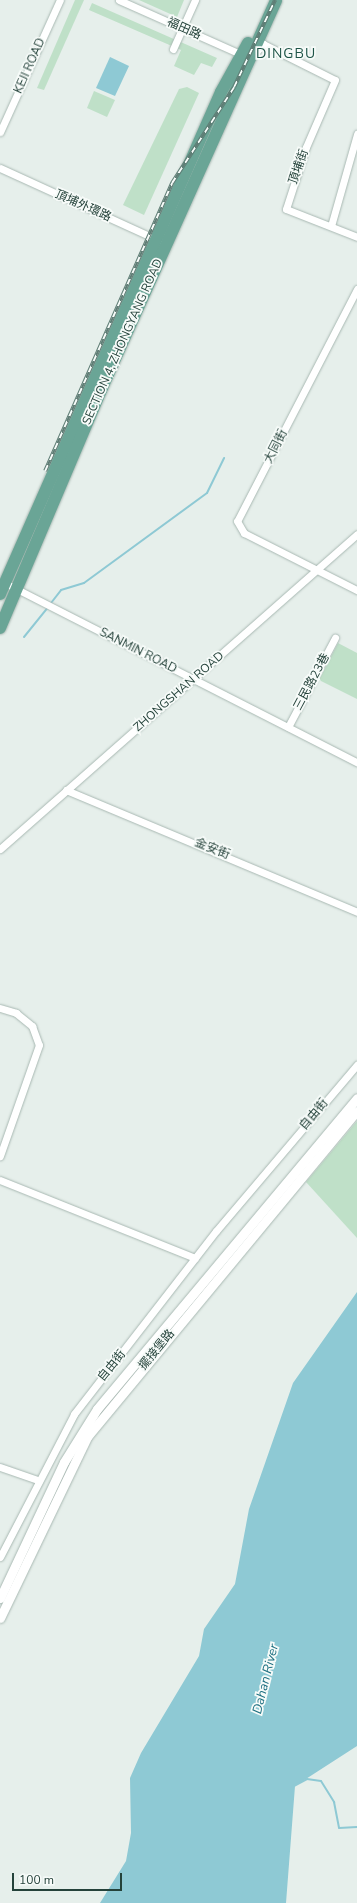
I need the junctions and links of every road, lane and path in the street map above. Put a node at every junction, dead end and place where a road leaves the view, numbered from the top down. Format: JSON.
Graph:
{"nodes":[{"id":1,"x":60,"y":0,"type":"edge"},
{"id":2,"x":118,"y":0,"type":"edge"},
{"id":3,"x":195,"y":0,"type":"edge"},
{"id":4,"x":267,"y":0,"type":"edge"},
{"id":5,"x":276,"y":0,"type":"edge"},
{"id":6,"x":182,"y":28,"type":"junction"},
{"id":7,"x":173,"y":49,"type":"dead end"},
{"id":8,"x":246,"y":57,"type":"junction"},
{"id":9,"x":0,"y":132,"type":"edge"},
{"id":10,"x":357,"y":134,"type":"edge"},
{"id":11,"x":0,"y":168,"type":"edge"},
{"id":12,"x":331,"y":226,"type":"junction"},
{"id":13,"x":357,"y":237,"type":"edge"},
{"id":14,"x":162,"y":241,"type":"junction"},
{"id":15,"x":357,"y":289,"type":"edge"},
{"id":16,"x":357,"y":534,"type":"edge"},
{"id":17,"x":317,"y":570,"type":"junction"},
{"id":18,"x":2,"y":588,"type":"edge"},
{"id":19,"x":16,"y":589,"type":"junction"},
{"id":20,"x":357,"y":590,"type":"edge"},
{"id":21,"x":0,"y":628,"type":"edge"},
{"id":22,"x":335,"y":638,"type":"dead end"},
{"id":23,"x":194,"y":679,"type":"junction"},
{"id":24,"x":288,"y":727,"type":"junction"},
{"id":25,"x":357,"y":762,"type":"edge"},
{"id":26,"x":66,"y":790,"type":"junction"},
{"id":27,"x":0,"y":849,"type":"edge"},
{"id":28,"x":357,"y":912,"type":"edge"},
{"id":29,"x":0,"y":1008,"type":"edge"},
{"id":30,"x":357,"y":1065,"type":"edge"},
{"id":31,"x":357,"y":1098,"type":"edge"},
{"id":32,"x":357,"y":1111,"type":"edge"},
{"id":33,"x":0,"y":1156,"type":"edge"},
{"id":34,"x":0,"y":1180,"type":"edge"},
{"id":35,"x":195,"y":1258,"type":"junction"},
{"id":36,"x":0,"y":1467,"type":"edge"},
{"id":37,"x":37,"y":1480,"type":"junction"},
{"id":38,"x":0,"y":1557,"type":"edge"},
{"id":39,"x":0,"y":1598,"type":"edge"},
{"id":40,"x":0,"y":1618,"type":"edge"}],
"edges":[{"from":1,"to":9,"type":"street","name":"KEJI ROAD"},
{"from":2,"to":6,"type":"street","name":"福田路"},
{"from":3,"to":6,"type":"street"},
{"from":4,"to":8,"type":"main road"},
{"from":5,"to":8,"type":"main road"},
{"from":6,"to":7,"type":"street"},
{"from":6,"to":8,"type":"street","name":"福田路"},
{"from":8,"to":12,"type":"street","name":"頂埔街"},
{"from":8,"to":14,"type":"main road","name":"SECTION 4, ZHONGYANG ROAD"},
{"from":10,"to":12,"type":"street"},
{"from":11,"to":14,"type":"street","name":"頂埔外環路"},
{"from":12,"to":13,"type":"street","name":"頂埔街"},
{"from":14,"to":18,"type":"main road","name":"SECTION 4, ZHONGYANG ROAD"},
{"from":14,"to":19,"type":"main road","name":"SECTION 4, ZHONGYANG ROAD"},
{"from":15,"to":17,"type":"street","name":"大同街"},
{"from":16,"to":17,"type":"street","name":"ZHONGSHAN ROAD"},
{"from":17,"to":20,"type":"street"},
{"from":17,"to":23,"type":"street","name":"ZHONGSHAN ROAD"},
{"from":18,"to":19,"type":"street","name":"SANMIN ROAD"},
{"from":19,"to":21,"type":"main road","name":"SECTION 4, ZHONGYANG ROAD"},
{"from":19,"to":23,"type":"street","name":"SANMIN ROAD"},
{"from":22,"to":24,"type":"street","name":"三民路23巷"},
{"from":23,"to":24,"type":"street","name":"SANMIN ROAD"},
{"from":23,"to":26,"type":"street","name":"ZHONGSHAN ROAD"},
{"from":24,"to":25,"type":"street","name":"SANMIN ROAD"},
{"from":26,"to":27,"type":"street","name":"ZHONGSHAN ROAD"},
{"from":26,"to":28,"type":"street","name":"金安街"},
{"from":29,"to":33,"type":"street"},
{"from":30,"to":35,"type":"street","name":"自由街"},
{"from":31,"to":39,"type":"street","name":"擺接堡路"},
{"from":32,"to":40,"type":"street","name":"擺接堡路"},
{"from":34,"to":35,"type":"street"},
{"from":35,"to":37,"type":"street","name":"自由街"},
{"from":36,"to":37,"type":"street"},
{"from":37,"to":38,"type":"street","name":"自由街"}]}
